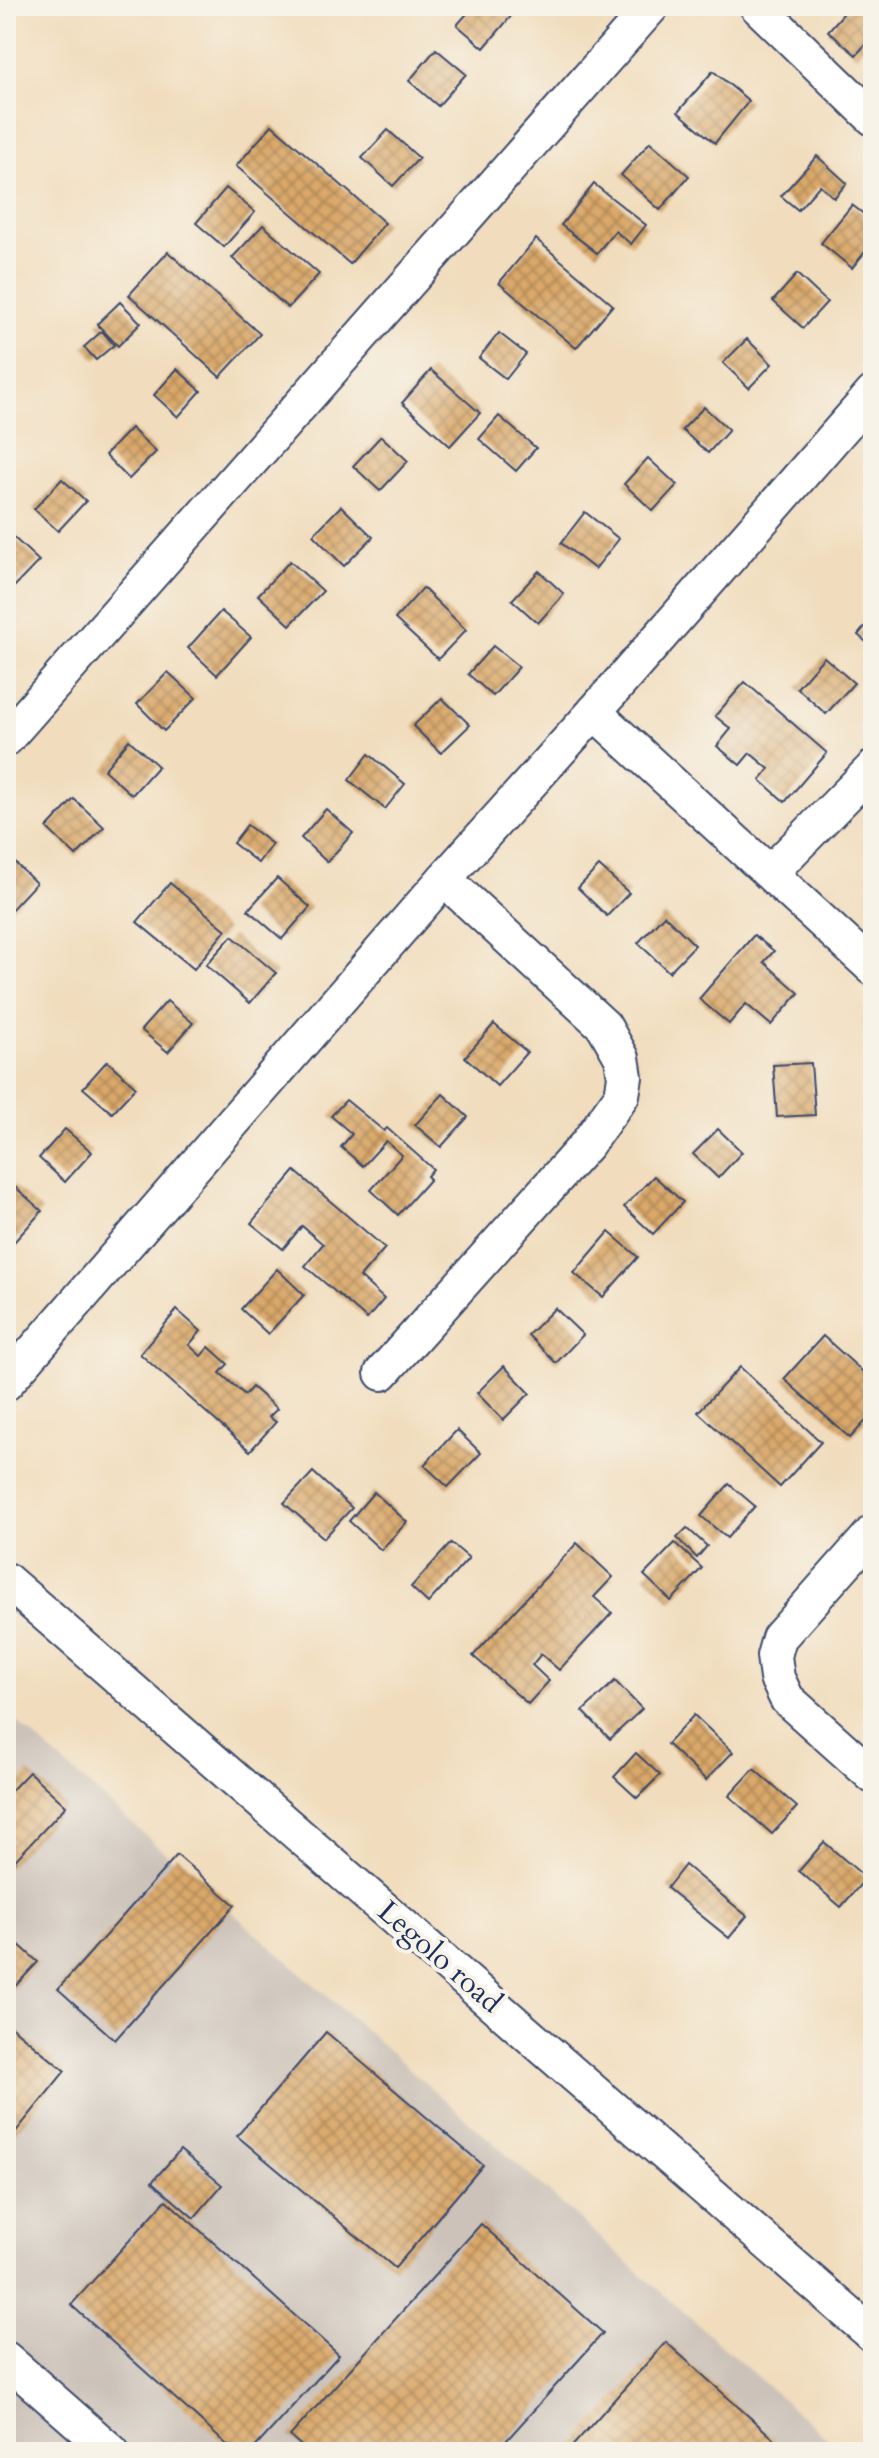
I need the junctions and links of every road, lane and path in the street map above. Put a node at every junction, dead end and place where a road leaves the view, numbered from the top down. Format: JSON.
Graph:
{"nodes":[{"id":1,"x":652,"y":6,"type":"edge"},
{"id":2,"x":757,"y":6,"type":"edge"},
{"id":3,"x":873,"y":118,"type":"edge"},
{"id":4,"x":873,"y":393,"type":"edge"},
{"id":5,"x":594,"y":712,"type":"junction"},
{"id":6,"x":6,"y":739,"type":"edge"},
{"id":7,"x":873,"y":768,"type":"edge"},
{"id":8,"x":770,"y":873,"type":"junction"},
{"id":9,"x":444,"y":879,"type":"junction"},
{"id":10,"x":873,"y":968,"type":"edge"},
{"id":11,"x":382,"y":1373,"type":"dead end"},
{"id":12,"x":6,"y":1383,"type":"edge"},
{"id":13,"x":873,"y":1532,"type":"edge"},
{"id":14,"x":6,"y":1580,"type":"edge"},
{"id":15,"x":873,"y":1776,"type":"edge"},
{"id":16,"x":873,"y":2335,"type":"edge"},
{"id":17,"x":6,"y":2359,"type":"edge"},
{"id":18,"x":112,"y":2452,"type":"edge"}],
"edges":[{"from":1,"to":6,"type":"street"},
{"from":2,"to":3,"type":"street"},
{"from":4,"to":5,"type":"street"},
{"from":5,"to":8,"type":"street"},
{"from":5,"to":9,"type":"street"},
{"from":7,"to":8,"type":"street"},
{"from":8,"to":10,"type":"street"},
{"from":9,"to":11,"type":"street"},
{"from":9,"to":12,"type":"street"},
{"from":13,"to":15,"type":"street"},
{"from":14,"to":16,"type":"street","name":"Legolo road"},
{"from":17,"to":18,"type":"street"}]}
